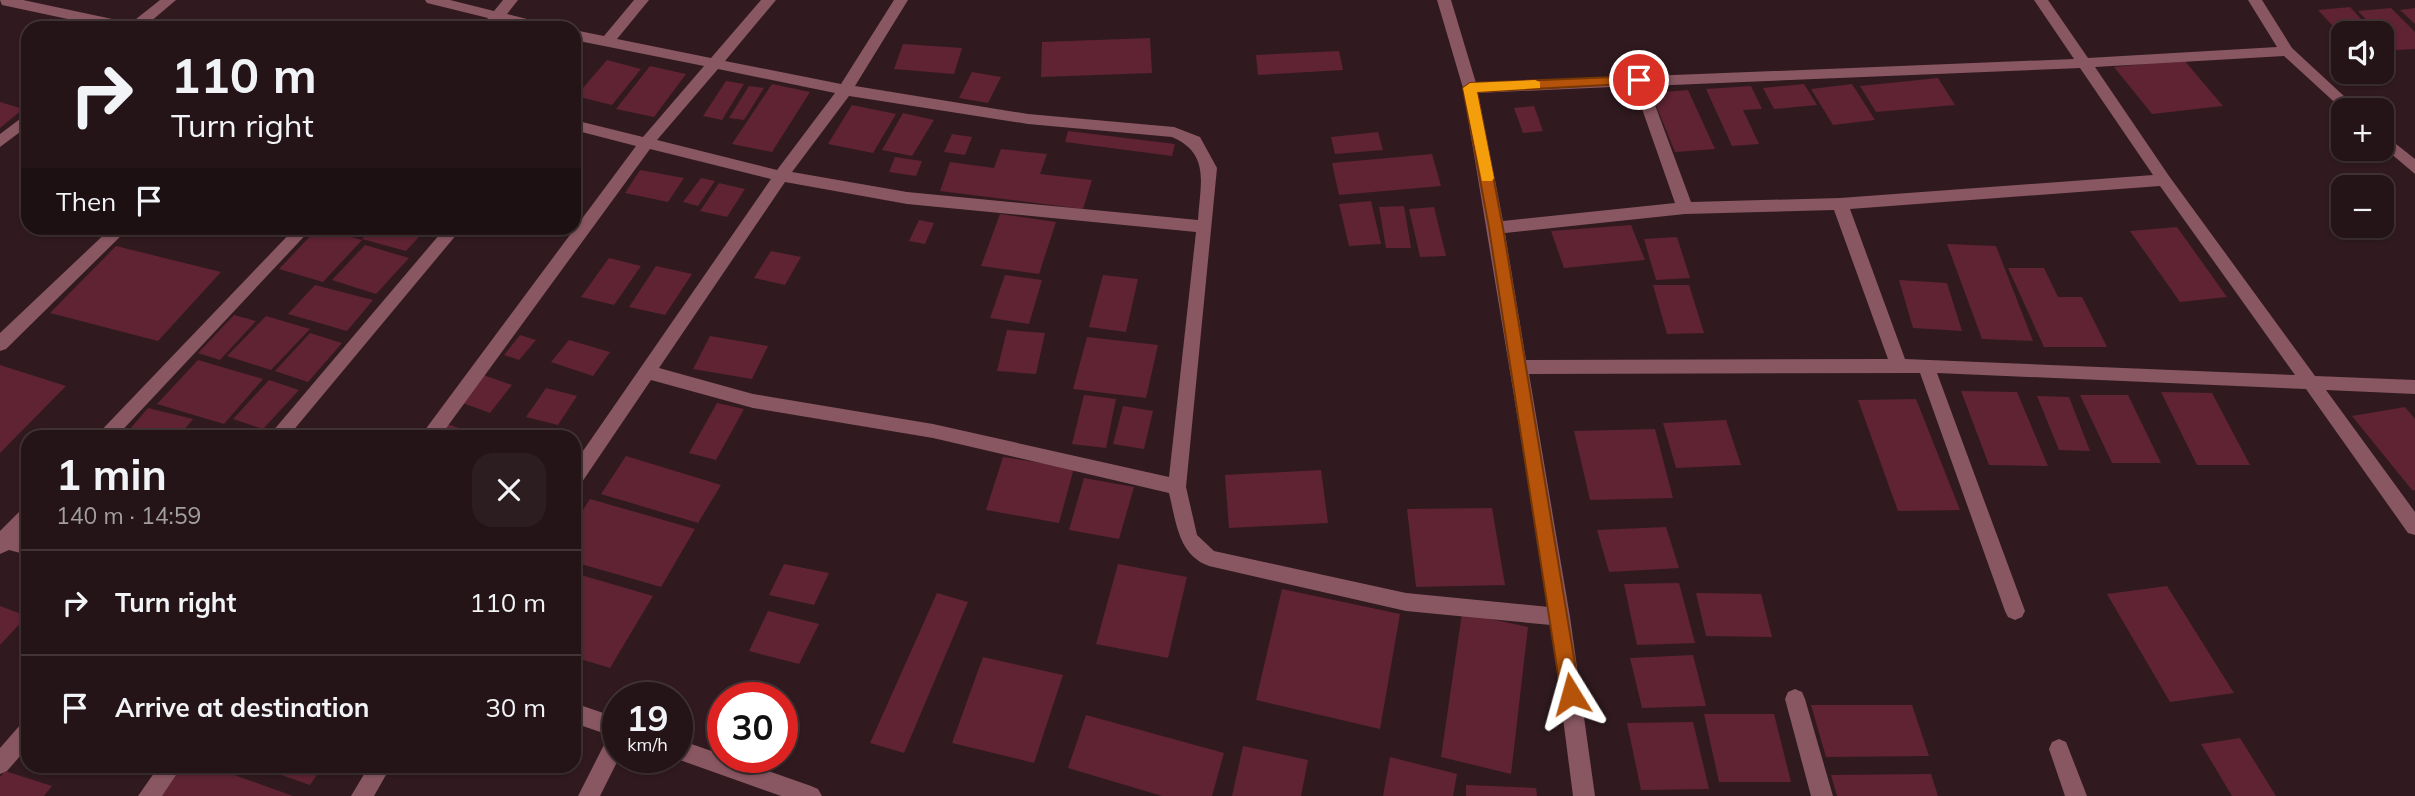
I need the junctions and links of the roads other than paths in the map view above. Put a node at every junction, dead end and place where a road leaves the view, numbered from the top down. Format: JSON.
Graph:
{"nodes":[{"id":1,"x":169,"y":0,"type":"edge"},
{"id":2,"x":432,"y":0,"type":"edge"},
{"id":3,"x":511,"y":0,"type":"edge"},
{"id":4,"x":642,"y":0,"type":"edge"},
{"id":5,"x":769,"y":0,"type":"edge"},
{"id":6,"x":901,"y":0,"type":"edge"},
{"id":7,"x":1444,"y":0,"type":"edge"},
{"id":8,"x":2041,"y":0,"type":"edge"},
{"id":9,"x":2255,"y":0,"type":"edge"},
{"id":10,"x":7,"y":3,"type":"edge"},
{"id":11,"x":498,"y":15,"type":"junction"},
{"id":12,"x":98,"y":21,"type":"edge"},
{"id":13,"x":142,"y":21,"type":"edge"},
{"id":14,"x":493,"y":21,"type":"edge"},
{"id":15,"x":520,"y":21,"type":"edge"},
{"id":16,"x":581,"y":37,"type":"edge"},
{"id":17,"x":606,"y":43,"type":"junction"},
{"id":18,"x":2287,"y":51,"type":"junction"},
{"id":19,"x":2085,"y":63,"type":"junction"},
{"id":20,"x":716,"y":65,"type":"junction"},
{"id":21,"x":1639,"y":80,"type":"junction"},
{"id":22,"x":1470,"y":88,"type":"junction"},
{"id":23,"x":845,"y":90,"type":"junction"},
{"id":24,"x":2339,"y":98,"type":"edge"},
{"id":25,"x":21,"y":124,"type":"edge"},
{"id":26,"x":581,"y":127,"type":"edge"},
{"id":27,"x":0,"y":142,"type":"edge"},
{"id":28,"x":646,"y":143,"type":"junction"},
{"id":29,"x":2394,"y":149,"type":"edge"},
{"id":30,"x":2415,"y":168,"type":"edge"},
{"id":31,"x":780,"y":177,"type":"junction"},
{"id":32,"x":2164,"y":180,"type":"junction"},
{"id":33,"x":1840,"y":204,"type":"junction"},
{"id":34,"x":1685,"y":208,"type":"junction"},
{"id":35,"x":1205,"y":227,"type":"junction"},
{"id":36,"x":1496,"y":228,"type":"junction"},
{"id":37,"x":581,"y":231,"type":"edge"},
{"id":38,"x":114,"y":235,"type":"edge"},
{"id":39,"x":296,"y":235,"type":"edge"},
{"id":40,"x":448,"y":235,"type":"edge"},
{"id":41,"x":578,"y":235,"type":"edge"},
{"id":42,"x":0,"y":344,"type":"edge"},
{"id":43,"x":1899,"y":366,"type":"junction"},
{"id":44,"x":1926,"y":366,"type":"junction"},
{"id":45,"x":1518,"y":368,"type":"junction"},
{"id":46,"x":647,"y":372,"type":"junction"},
{"id":47,"x":2313,"y":384,"type":"junction"},
{"id":48,"x":2415,"y":387,"type":"edge"},
{"id":49,"x":111,"y":430,"type":"edge"},
{"id":50,"x":283,"y":430,"type":"edge"},
{"id":51,"x":434,"y":430,"type":"edge"},
{"id":52,"x":581,"y":470,"type":"edge"},
{"id":53,"x":1177,"y":487,"type":"junction"},
{"id":54,"x":21,"y":523,"type":"edge"},
{"id":55,"x":2415,"y":527,"type":"edge"},
{"id":56,"x":2,"y":542,"type":"edge"},
{"id":57,"x":21,"y":546,"type":"edge"},
{"id":58,"x":2015,"y":611,"type":"dead end"},
{"id":59,"x":1560,"y":617,"type":"junction"},
{"id":60,"x":1795,"y":699,"type":"dead end"},
{"id":61,"x":581,"y":715,"type":"edge"},
{"id":62,"x":602,"y":723,"type":"edge"},
{"id":63,"x":21,"y":739,"type":"edge"},
{"id":64,"x":2059,"y":749,"type":"dead end"},
{"id":65,"x":693,"y":755,"type":"edge"},
{"id":66,"x":0,"y":764,"type":"edge"},
{"id":67,"x":602,"y":770,"type":"edge"},
{"id":68,"x":167,"y":773,"type":"edge"},
{"id":69,"x":377,"y":773,"type":"edge"},
{"id":70,"x":149,"y":796,"type":"edge"},
{"id":71,"x":362,"y":796,"type":"edge"},
{"id":72,"x":589,"y":796,"type":"edge"},
{"id":73,"x":811,"y":796,"type":"edge"},
{"id":74,"x":1584,"y":796,"type":"edge"},
{"id":75,"x":1822,"y":796,"type":"edge"},
{"id":76,"x":2076,"y":796,"type":"edge"}],
"edges":[{"from":1,"to":13,"type":"street"},
{"from":2,"to":11,"type":"street"},
{"from":3,"to":11,"type":"street"},
{"from":4,"to":17,"type":"street"},
{"from":5,"to":20,"type":"street"},
{"from":6,"to":23,"type":"street"},
{"from":7,"to":22,"type":"street"},
{"from":8,"to":19,"type":"street"},
{"from":9,"to":18,"type":"street"},
{"from":10,"to":12,"type":"street"},
{"from":11,"to":14,"type":"street"},
{"from":11,"to":15,"type":"street"},
{"from":16,"to":17,"type":"street"},
{"from":17,"to":20,"type":"street"},
{"from":18,"to":19,"type":"street"},
{"from":18,"to":24,"type":"street"},
{"from":19,"to":21,"type":"street"},
{"from":19,"to":32,"type":"street"},
{"from":20,"to":23,"type":"street"},
{"from":20,"to":28,"type":"street"},
{"from":21,"to":22,"type":"street"},
{"from":21,"to":34,"type":"street"},
{"from":22,"to":36,"type":"street"},
{"from":23,"to":31,"type":"street"},
{"from":23,"to":35,"type":"street"},
{"from":25,"to":27,"type":"street"},
{"from":26,"to":28,"type":"street"},
{"from":28,"to":31,"type":"street"},
{"from":28,"to":37,"type":"street"},
{"from":29,"to":30,"type":"street"},
{"from":31,"to":35,"type":"street"},
{"from":31,"to":46,"type":"street"},
{"from":32,"to":33,"type":"street"},
{"from":32,"to":47,"type":"street"},
{"from":33,"to":34,"type":"street"},
{"from":33,"to":43,"type":"street"},
{"from":34,"to":36,"type":"street"},
{"from":35,"to":53,"type":"street"},
{"from":36,"to":45,"type":"street"},
{"from":38,"to":42,"type":"street"},
{"from":39,"to":49,"type":"street"},
{"from":40,"to":50,"type":"street"},
{"from":41,"to":51,"type":"street"},
{"from":43,"to":44,"type":"street"},
{"from":43,"to":45,"type":"street"},
{"from":44,"to":47,"type":"street"},
{"from":44,"to":58,"type":"street"},
{"from":45,"to":59,"type":"street"},
{"from":46,"to":52,"type":"street"},
{"from":46,"to":53,"type":"street"},
{"from":47,"to":48,"type":"street"},
{"from":47,"to":55,"type":"street"},
{"from":53,"to":59,"type":"street"},
{"from":54,"to":56,"type":"street"},
{"from":56,"to":57,"type":"street"},
{"from":59,"to":74,"type":"street"},
{"from":60,"to":75,"type":"street"},
{"from":61,"to":62,"type":"street"},
{"from":63,"to":66,"type":"street"},
{"from":64,"to":76,"type":"street"},
{"from":65,"to":73,"type":"street"},
{"from":67,"to":72,"type":"street"},
{"from":68,"to":70,"type":"street"},
{"from":69,"to":71,"type":"street"}]}
